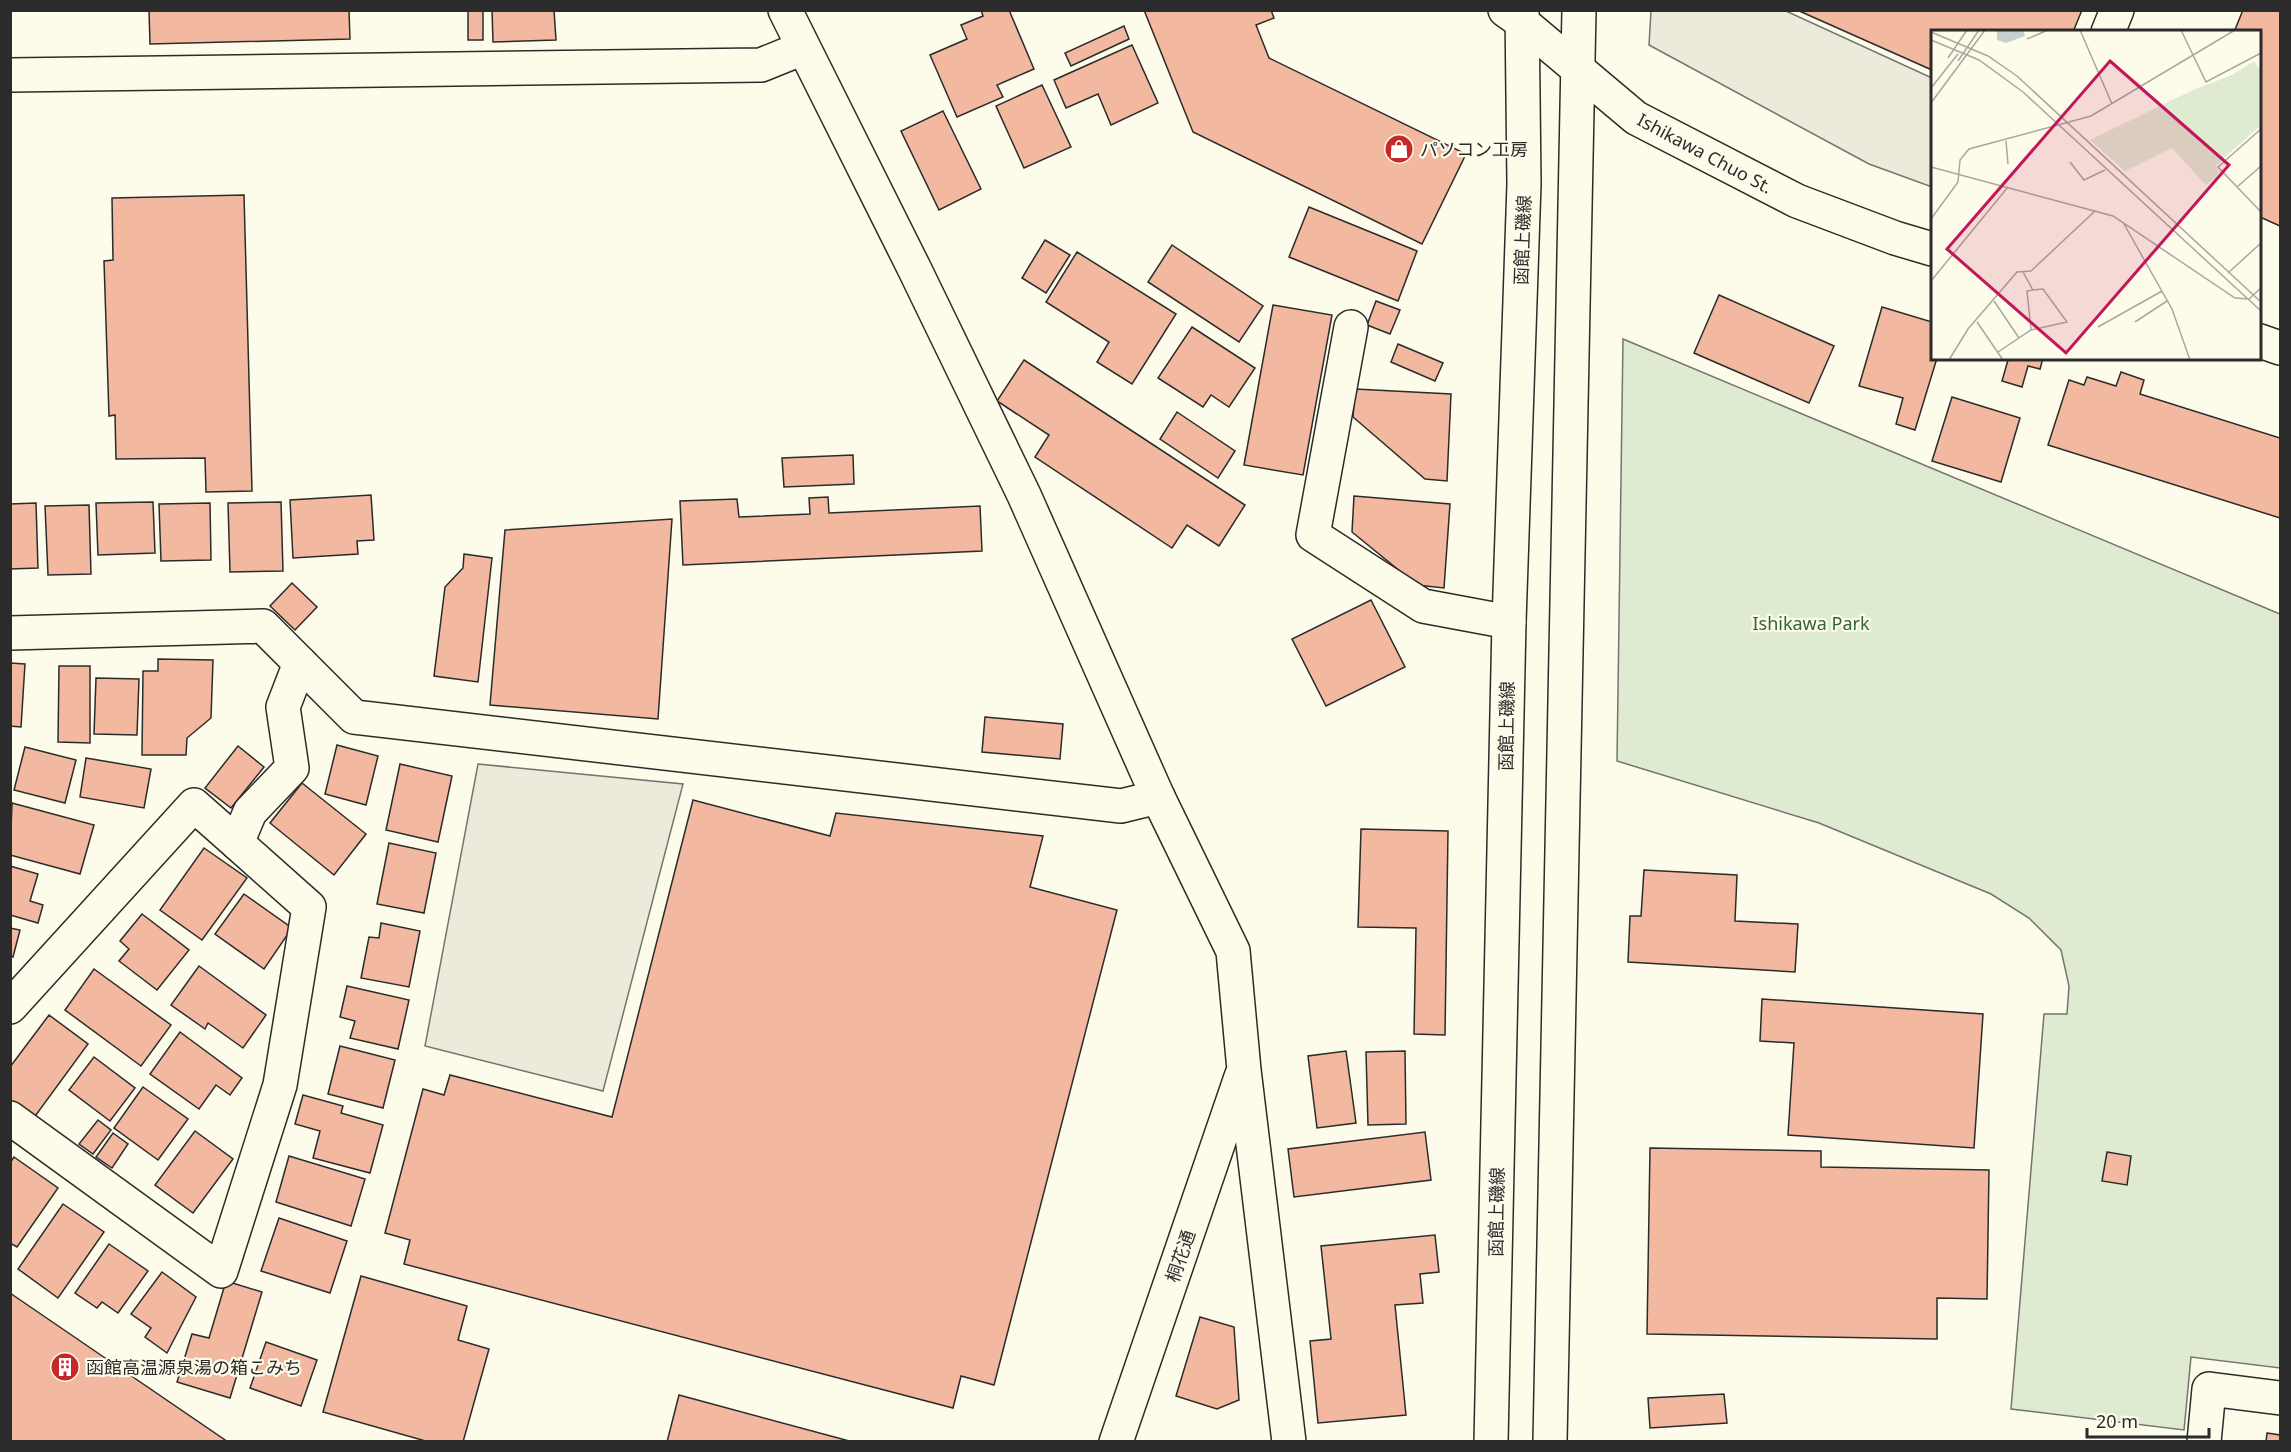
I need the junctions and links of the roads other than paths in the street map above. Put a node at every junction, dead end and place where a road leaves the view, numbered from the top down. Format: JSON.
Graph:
{"nodes":[{"id":1,"x":785,"y":10,"type":"edge"},
{"id":2,"x":1579,"y":10,"type":"edge"},
{"id":3,"x":2117,"y":10,"type":"edge"},
{"id":4,"x":1516,"y":14,"type":"edge"},
{"id":5,"x":2109,"y":30,"type":"edge"},
{"id":6,"x":803,"y":48,"type":"junction"},
{"id":7,"x":1577,"y":69,"type":"junction"},
{"id":8,"x":10,"y":75,"type":"edge"},
{"id":9,"x":1931,"y":249,"type":"edge"},
{"id":10,"x":1351,"y":327,"type":"dead end"},
{"id":11,"x":2261,"y":342,"type":"edge"},
{"id":12,"x":2280,"y":348,"type":"edge"},
{"id":13,"x":1509,"y":622,"type":"junction"},
{"id":14,"x":10,"y":633,"type":"edge"},
{"id":15,"x":300,"y":663,"type":"junction"},
{"id":16,"x":1158,"y":797,"type":"junction"},
{"id":17,"x":237,"y":843,"type":"junction"},
{"id":18,"x":10,"y":1007,"type":"edge"},
{"id":19,"x":1244,"y":1070,"type":"junction"},
{"id":20,"x":10,"y":1118,"type":"edge"},
{"id":21,"x":2280,"y":1398,"type":"edge"},
{"id":22,"x":1116,"y":1442,"type":"edge"},
{"id":23,"x":1289,"y":1442,"type":"edge"},
{"id":24,"x":1491,"y":1442,"type":"edge"},
{"id":25,"x":1550,"y":1442,"type":"edge"},
{"id":26,"x":2204,"y":1442,"type":"edge"}],
"edges":[{"from":1,"to":6,"type":"street"},
{"from":2,"to":7,"type":"street"},
{"from":3,"to":5,"type":"street"},
{"from":4,"to":7,"type":"street","name":"Ishikawa Chuo St."},
{"from":4,"to":13,"type":"street","name":"函館上磯線"},
{"from":6,"to":8,"type":"street"},
{"from":6,"to":16,"type":"street"},
{"from":7,"to":9,"type":"street","name":"Ishikawa Chuo St."},
{"from":7,"to":25,"type":"street"},
{"from":10,"to":13,"type":"street"},
{"from":11,"to":12,"type":"street"},
{"from":13,"to":24,"type":"street","name":"函館上磯線"},
{"from":14,"to":15,"type":"street"},
{"from":15,"to":16,"type":"street"},
{"from":15,"to":17,"type":"street"},
{"from":16,"to":19,"type":"street"},
{"from":17,"to":18,"type":"street"},
{"from":17,"to":20,"type":"street"},
{"from":19,"to":22,"type":"street","name":"桐花通"},
{"from":19,"to":23,"type":"street"},
{"from":21,"to":26,"type":"street"}]}
